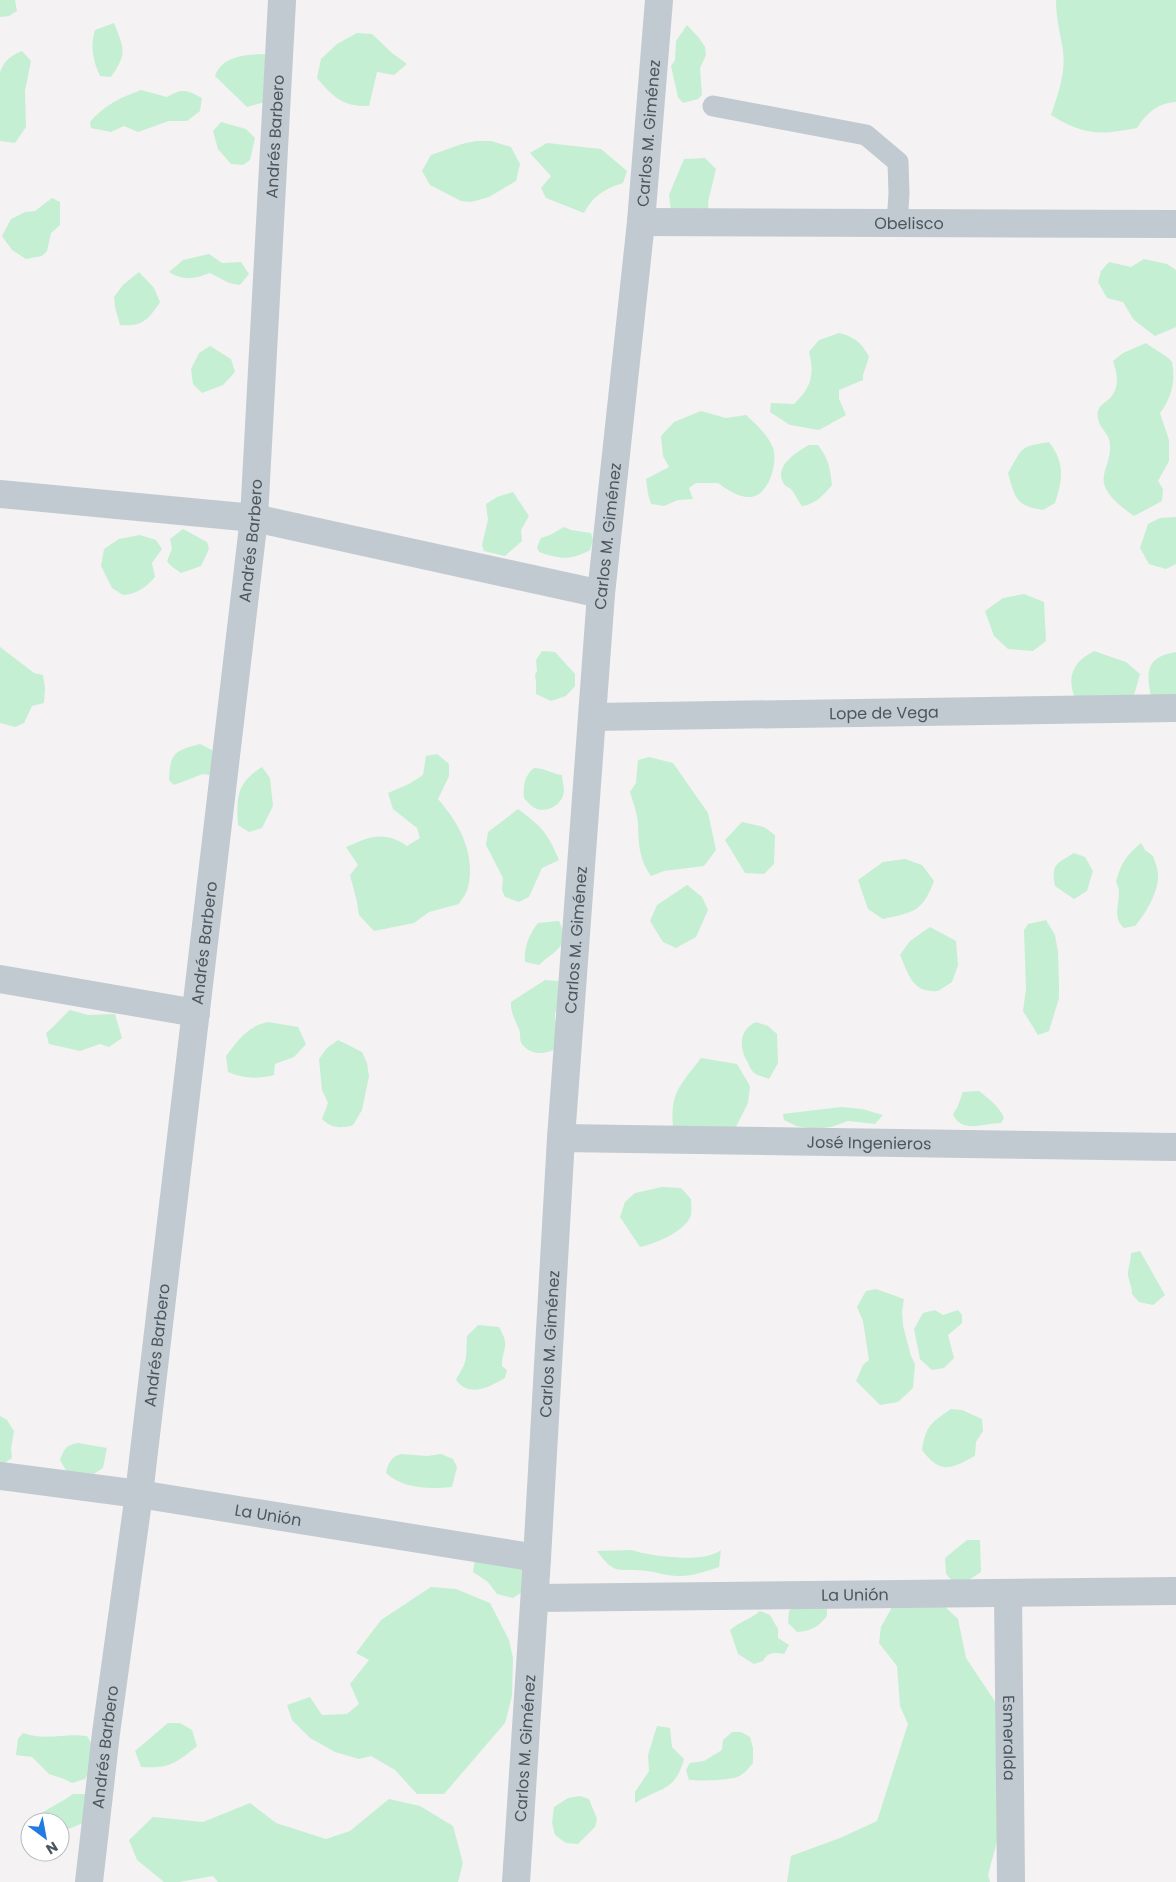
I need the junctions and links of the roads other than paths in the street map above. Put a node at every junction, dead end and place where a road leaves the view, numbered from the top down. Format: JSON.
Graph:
{"nodes":[{"id":1,"x":659,"y":0,"type":"edge"},
{"id":2,"x":282,"y":1,"type":"edge"},
{"id":3,"x":713,"y":106,"type":"dead end"},
{"id":4,"x":640,"y":222,"type":"junction"},
{"id":5,"x":896,"y":223,"type":"junction"},
{"id":6,"x":1176,"y":224,"type":"edge"},
{"id":7,"x":0,"y":494,"type":"edge"},
{"id":8,"x":254,"y":518,"type":"junction"},
{"id":9,"x":602,"y":594,"type":"junction"},
{"id":10,"x":1176,"y":708,"type":"edge"},
{"id":11,"x":593,"y":717,"type":"junction"},
{"id":12,"x":0,"y":979,"type":"edge"},
{"id":13,"x":196,"y":1013,"type":"junction"},
{"id":14,"x":561,"y":1138,"type":"junction"},
{"id":15,"x":1176,"y":1148,"type":"edge"},
{"id":16,"x":0,"y":1476,"type":"edge"},
{"id":17,"x":139,"y":1494,"type":"junction"},
{"id":18,"x":537,"y":1558,"type":"junction"},
{"id":19,"x":1176,"y":1590,"type":"edge"},
{"id":20,"x":1008,"y":1593,"type":"junction"},
{"id":21,"x":535,"y":1598,"type":"junction"},
{"id":22,"x":89,"y":1882,"type":"edge"},
{"id":23,"x":516,"y":1882,"type":"edge"},
{"id":24,"x":1011,"y":1882,"type":"edge"}],
"edges":[{"from":1,"to":4,"type":"street","name":"Carlos M. Giménez"},
{"from":2,"to":8,"type":"street","name":"Andrés Barbero"},
{"from":3,"to":5,"type":"lane"},
{"from":4,"to":5,"type":"street","name":"Obelisco"},
{"from":4,"to":9,"type":"street","name":"Carlos M. Giménez"},
{"from":5,"to":6,"type":"street","name":"Obelisco"},
{"from":7,"to":8,"type":"street"},
{"from":8,"to":9,"type":"street"},
{"from":8,"to":13,"type":"street","name":"Andrés Barbero"},
{"from":9,"to":11,"type":"street","name":"Carlos M. Giménez"},
{"from":10,"to":11,"type":"street","name":"Lope de Vega"},
{"from":11,"to":14,"type":"street","name":"Carlos M. Giménez"},
{"from":12,"to":13,"type":"street"},
{"from":13,"to":17,"type":"street","name":"Andrés Barbero"},
{"from":14,"to":15,"type":"street","name":"José Ingenieros"},
{"from":14,"to":18,"type":"street","name":"Carlos M. Giménez"},
{"from":16,"to":17,"type":"street","name":"La Unión"},
{"from":17,"to":18,"type":"street","name":"La Unión"},
{"from":17,"to":22,"type":"street","name":"Andrés Barbero"},
{"from":18,"to":21,"type":"street","name":"Carlos M. Giménez"},
{"from":19,"to":20,"type":"street","name":"La Unión"},
{"from":20,"to":21,"type":"street","name":"La Unión"},
{"from":20,"to":24,"type":"street","name":"Esmeralda"},
{"from":21,"to":23,"type":"street","name":"Carlos M. Giménez"}]}
